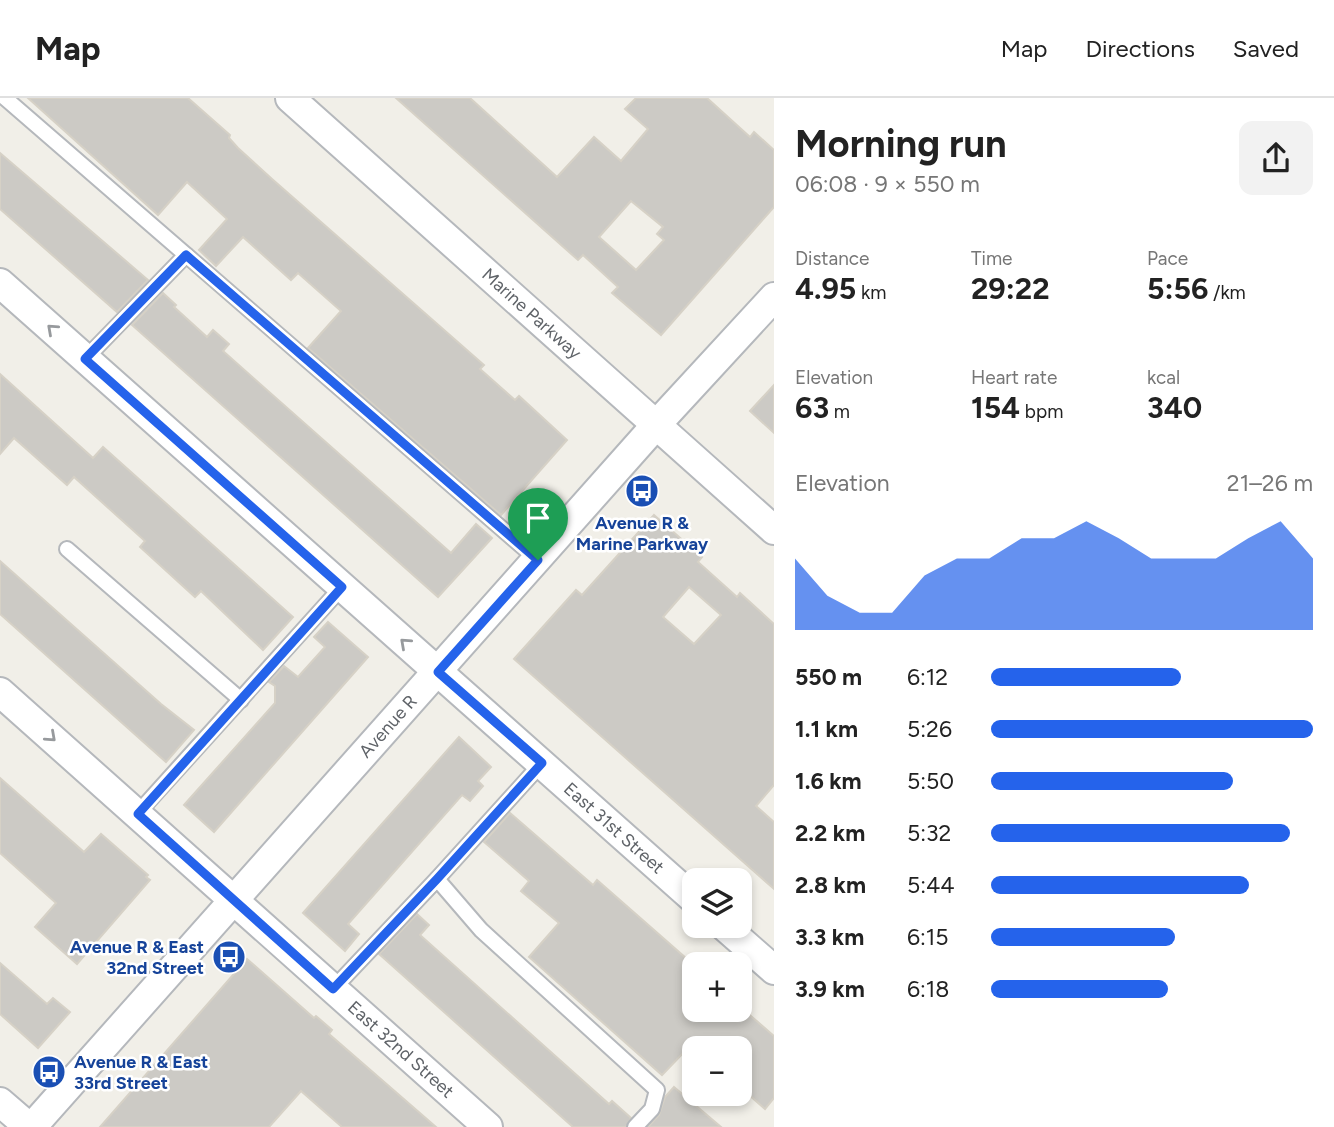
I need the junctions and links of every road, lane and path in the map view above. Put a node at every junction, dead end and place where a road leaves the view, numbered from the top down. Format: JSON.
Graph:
{"nodes":[{"id":1,"x":5,"y":98,"type":"edge"},
{"id":2,"x":290,"y":98,"type":"edge"},
{"id":3,"x":186,"y":255,"type":"junction"},
{"id":4,"x":0,"y":283,"type":"edge"},
{"id":5,"x":774,"y":297,"type":"edge"},
{"id":6,"x":85,"y":359,"type":"junction"},
{"id":7,"x":656,"y":425,"type":"junction"},
{"id":8,"x":774,"y":530,"type":"edge"},
{"id":9,"x":67,"y":550,"type":"dead end"},
{"id":10,"x":538,"y":560,"type":"junction"},
{"id":11,"x":342,"y":587,"type":"junction"},
{"id":12,"x":438,"y":672,"type":"junction"},
{"id":13,"x":0,"y":692,"type":"edge"},
{"id":14,"x":241,"y":700,"type":"junction"},
{"id":15,"x":542,"y":763,"type":"junction"},
{"id":16,"x":138,"y":814,"type":"junction"},
{"id":17,"x":437,"y":879,"type":"junction"},
{"id":18,"x":682,"y":888,"type":"edge"},
{"id":19,"x":234,"y":900,"type":"junction"},
{"id":20,"x":738,"y":938,"type":"edge"},
{"id":21,"x":774,"y":970,"type":"edge"},
{"id":22,"x":333,"y":989,"type":"junction"},
{"id":23,"x":0,"y":1102,"type":"edge"},
{"id":24,"x":30,"y":1127,"type":"edge"},
{"id":25,"x":488,"y":1127,"type":"edge"},
{"id":26,"x":635,"y":1127,"type":"edge"}],
"edges":[{"from":1,"to":3,"type":"lane"},
{"from":2,"to":7,"type":"street","name":"Marine Parkway"},
{"from":3,"to":6,"type":"lane"},
{"from":3,"to":10,"type":"lane"},
{"from":6,"to":4,"type":"street","name":"East 31st Street","one_way":true},
{"from":5,"to":7,"type":"street","name":"Avenue R"},
{"from":6,"to":11,"type":"street","name":"East 31st Street"},
{"from":7,"to":8,"type":"street","name":"Marine Parkway"},
{"from":7,"to":10,"type":"street","name":"Avenue R"},
{"from":9,"to":14,"type":"lane"},
{"from":10,"to":12,"type":"street","name":"Avenue R"},
{"from":12,"to":11,"type":"street","name":"East 31st Street","one_way":true},
{"from":11,"to":14,"type":"lane"},
{"from":12,"to":15,"type":"street","name":"East 31st Street"},
{"from":12,"to":19,"type":"street","name":"Avenue R"},
{"from":13,"to":16,"type":"street","name":"East 32nd Street","one_way":true},
{"from":14,"to":16,"type":"lane"},
{"from":15,"to":17,"type":"lane"},
{"from":15,"to":18,"type":"street","name":"East 31st Street"},
{"from":16,"to":19,"type":"street","name":"East 32nd Street"},
{"from":17,"to":22,"type":"lane"},
{"from":17,"to":26,"type":"lane"},
{"from":19,"to":22,"type":"street","name":"East 32nd Street"},
{"from":19,"to":24,"type":"street","name":"Avenue R"},
{"from":20,"to":21,"type":"street"},
{"from":22,"to":25,"type":"street","name":"East 32nd Street"},
{"from":23,"to":24,"type":"street"}]}
